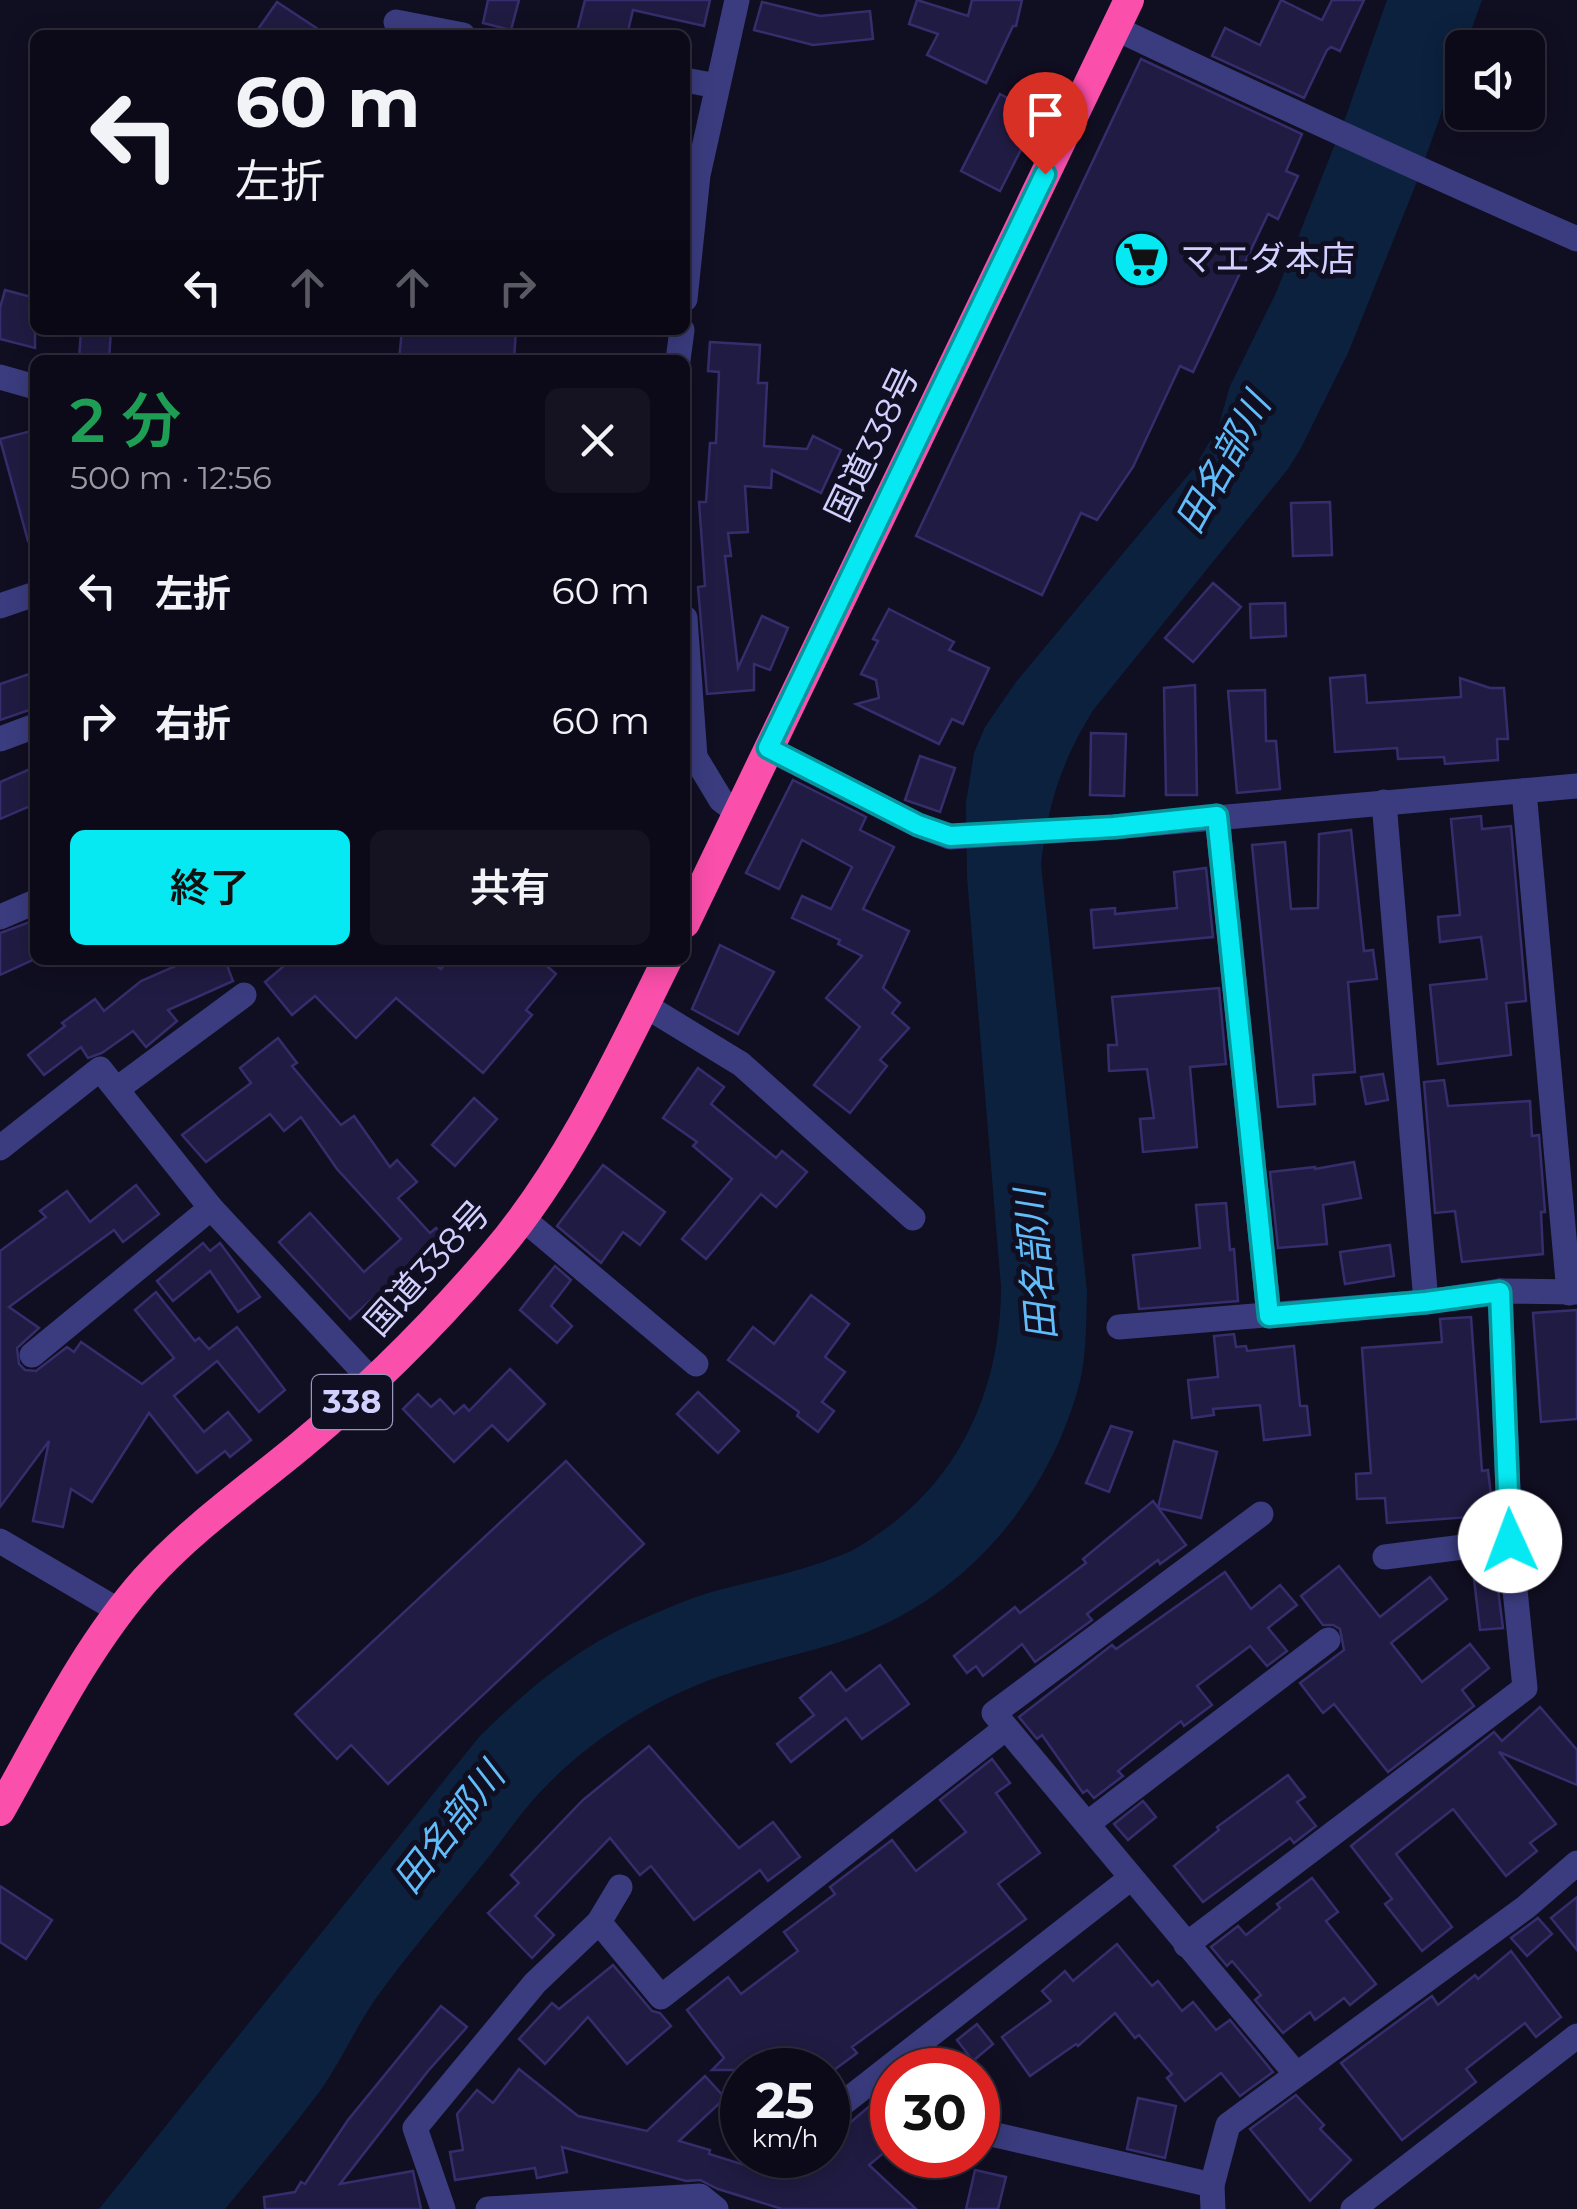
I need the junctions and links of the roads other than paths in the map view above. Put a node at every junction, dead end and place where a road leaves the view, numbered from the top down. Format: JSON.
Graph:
{"nodes":[{"id":1,"x":737,"y":0,"type":"edge"},
{"id":2,"x":1129,"y":0,"type":"edge"},
{"id":3,"x":396,"y":22,"type":"dead end"},
{"id":4,"x":1116,"y":28,"type":"junction"},
{"id":5,"x":437,"y":30,"type":"edge"},
{"id":6,"x":690,"y":81,"type":"edge"},
{"id":7,"x":717,"y":86,"type":"junction"},
{"id":8,"x":1577,"y":239,"type":"edge"},
{"id":9,"x":690,"y":251,"type":"edge"},
{"id":10,"x":0,"y":377,"type":"edge"},
{"id":11,"x":30,"y":386,"type":"edge"},
{"id":12,"x":30,"y":596,"type":"edge"},
{"id":13,"x":0,"y":606,"type":"edge"},
{"id":14,"x":690,"y":688,"type":"edge"},
{"id":15,"x":30,"y":728,"type":"edge"},
{"id":16,"x":0,"y":738,"type":"edge"},
{"id":17,"x":768,"y":748,"type":"junction"},
{"id":18,"x":1577,"y":786,"type":"edge"},
{"id":19,"x":1524,"y":792,"type":"junction"},
{"id":20,"x":1384,"y":802,"type":"junction"},
{"id":21,"x":737,"y":812,"type":"junction"},
{"id":22,"x":1217,"y":816,"type":"junction"},
{"id":23,"x":30,"y":904,"type":"edge"},
{"id":24,"x":690,"y":911,"type":"edge"},
{"id":25,"x":0,"y":917,"type":"edge"},
{"id":26,"x":665,"y":965,"type":"edge"},
{"id":27,"x":244,"y":994,"type":"dead end"},
{"id":28,"x":646,"y":1006,"type":"junction"},
{"id":29,"x":117,"y":1089,"type":"junction"},
{"id":30,"x":0,"y":1148,"type":"edge"},
{"id":31,"x":212,"y":1208,"type":"junction"},
{"id":32,"x":522,"y":1217,"type":"junction"},
{"id":33,"x":913,"y":1218,"type":"dead end"},
{"id":34,"x":1500,"y":1292,"type":"junction"},
{"id":35,"x":1573,"y":1292,"type":"edge"},
{"id":36,"x":1426,"y":1302,"type":"junction"},
{"id":37,"x":1269,"y":1316,"type":"junction"},
{"id":38,"x":1119,"y":1327,"type":"dead end"},
{"id":39,"x":32,"y":1355,"type":"dead end"},
{"id":40,"x":696,"y":1364,"type":"dead end"},
{"id":41,"x":374,"y":1383,"type":"junction"},
{"id":42,"x":1261,"y":1514,"type":"dead end"},
{"id":43,"x":0,"y":1541,"type":"edge"},
{"id":44,"x":1510,"y":1541,"type":"junction"},
{"id":45,"x":1385,"y":1557,"type":"dead end"},
{"id":46,"x":121,"y":1612,"type":"junction"},
{"id":47,"x":1328,"y":1640,"type":"dead end"},
{"id":48,"x":1006,"y":1728,"type":"junction"},
{"id":49,"x":0,"y":1811,"type":"edge"},
{"id":50,"x":1086,"y":1824,"type":"junction"},
{"id":51,"x":1577,"y":1863,"type":"edge"},
{"id":52,"x":1131,"y":1878,"type":"junction"},
{"id":53,"x":620,"y":1888,"type":"dead end"},
{"id":54,"x":599,"y":1922,"type":"junction"},
{"id":55,"x":1186,"y":1945,"type":"junction"},
{"id":56,"x":1577,"y":2036,"type":"edge"},
{"id":57,"x":1296,"y":2074,"type":"junction"},
{"id":58,"x":850,"y":2098,"type":"edge"},
{"id":59,"x":1000,"y":2137,"type":"edge"},
{"id":60,"x":1213,"y":2197,"type":"edge"},
{"id":61,"x":443,"y":2209,"type":"edge"},
{"id":62,"x":488,"y":2209,"type":"edge"},
{"id":63,"x":716,"y":2209,"type":"edge"},
{"id":64,"x":1353,"y":2209,"type":"edge"}],
"edges":[{"from":1,"to":7,"type":"street"},
{"from":2,"to":4,"type":"highway","name":"国道338号"},
{"from":3,"to":5,"type":"street"},
{"from":4,"to":8,"type":"street"},
{"from":4,"to":17,"type":"highway","name":"国道338号"},
{"from":6,"to":7,"type":"street"},
{"from":7,"to":9,"type":"street"},
{"from":10,"to":11,"type":"street"},
{"from":12,"to":13,"type":"street"},
{"from":14,"to":21,"type":"street"},
{"from":15,"to":16,"type":"street"},
{"from":17,"to":21,"type":"highway","name":"国道338号"},
{"from":17,"to":22,"type":"street"},
{"from":18,"to":19,"type":"street"},
{"from":19,"to":20,"type":"street"},
{"from":19,"to":35,"type":"street"},
{"from":20,"to":22,"type":"street"},
{"from":20,"to":36,"type":"street"},
{"from":21,"to":24,"type":"highway","name":"国道338号"},
{"from":22,"to":37,"type":"street"},
{"from":23,"to":25,"type":"street"},
{"from":26,"to":28,"type":"highway","name":"国道338号","number":"338"},
{"from":27,"to":29,"type":"street"},
{"from":28,"to":32,"type":"highway","name":"国道338号","number":"338"},
{"from":28,"to":33,"type":"street"},
{"from":29,"to":30,"type":"street"},
{"from":29,"to":31,"type":"street"},
{"from":31,"to":39,"type":"street"},
{"from":31,"to":41,"type":"street"},
{"from":32,"to":40,"type":"street"},
{"from":32,"to":41,"type":"highway","name":"国道338号","number":"338"},
{"from":34,"to":35,"type":"street"},
{"from":34,"to":36,"type":"street"},
{"from":34,"to":44,"type":"street"},
{"from":36,"to":37,"type":"street"},
{"from":37,"to":38,"type":"street"},
{"from":41,"to":46,"type":"highway","name":"国道338号","number":"338"},
{"from":42,"to":48,"type":"street"},
{"from":43,"to":46,"type":"street"},
{"from":44,"to":45,"type":"street"},
{"from":44,"to":55,"type":"street"},
{"from":46,"to":49,"type":"highway","name":"国道338号","number":"338"},
{"from":47,"to":50,"type":"street"},
{"from":48,"to":50,"type":"street"},
{"from":48,"to":54,"type":"street"},
{"from":50,"to":52,"type":"street"},
{"from":51,"to":57,"type":"street"},
{"from":52,"to":55,"type":"street"},
{"from":52,"to":58,"type":"street"},
{"from":53,"to":54,"type":"street"},
{"from":54,"to":61,"type":"street"},
{"from":55,"to":57,"type":"street"},
{"from":56,"to":64,"type":"street"},
{"from":57,"to":60,"type":"street"},
{"from":59,"to":60,"type":"street"},
{"from":62,"to":63,"type":"street"}]}
